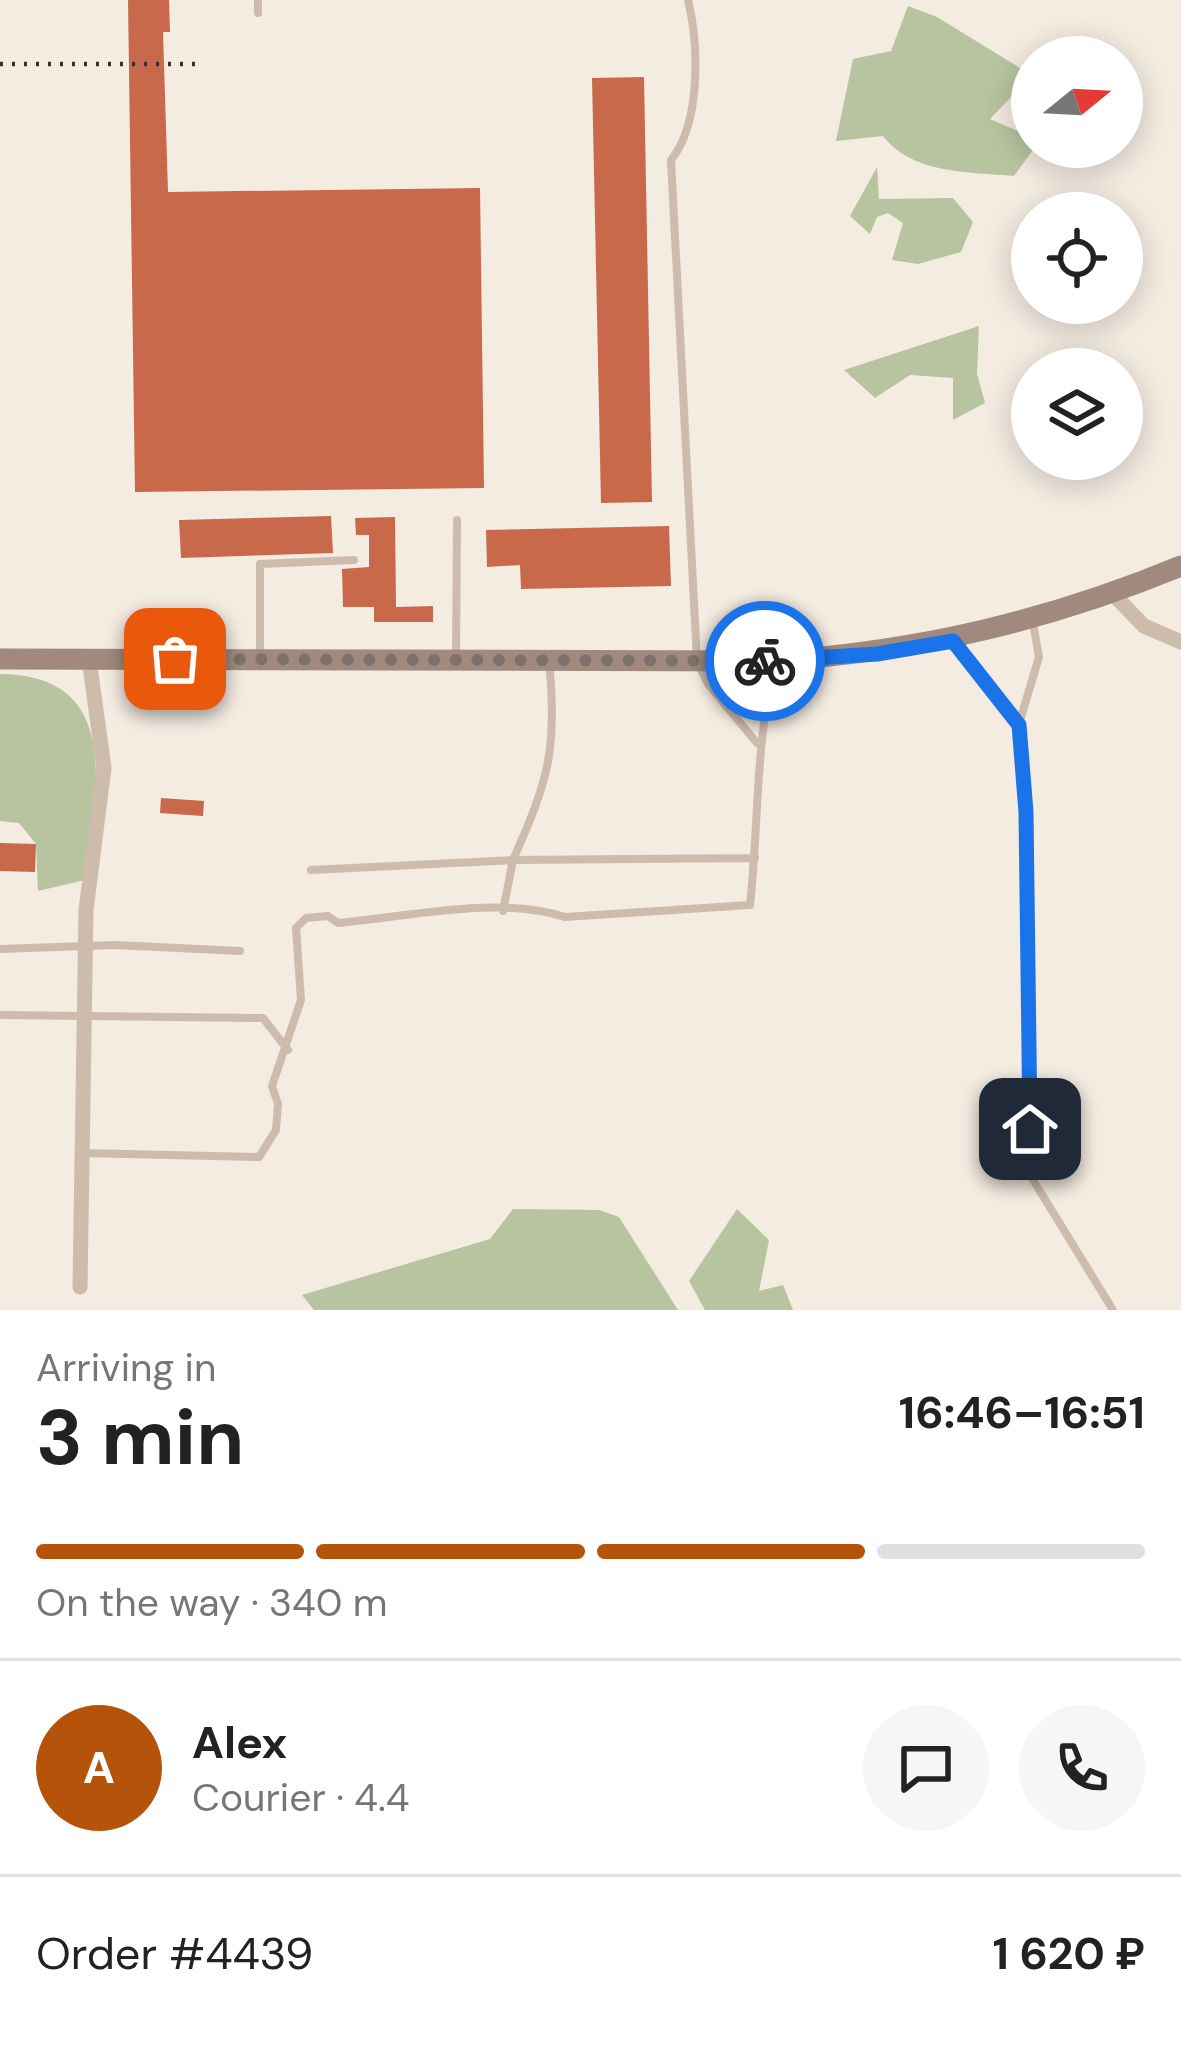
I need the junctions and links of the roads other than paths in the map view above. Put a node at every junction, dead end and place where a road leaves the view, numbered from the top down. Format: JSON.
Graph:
{"nodes":[{"id":1,"x":258,"y":0,"type":"edge"},
{"id":2,"x":688,"y":0,"type":"edge"},
{"id":3,"x":258,"y":14,"type":"dead end"},
{"id":4,"x":457,"y":520,"type":"dead end"},
{"id":5,"x":354,"y":560,"type":"dead end"},
{"id":6,"x":1181,"y":566,"type":"edge"},
{"id":7,"x":1113,"y":594,"type":"junction"},
{"id":8,"x":1033,"y":621,"type":"junction"},
{"id":9,"x":953,"y":641,"type":"junction"},
{"id":10,"x":1181,"y":642,"type":"edge"},
{"id":11,"x":0,"y":659,"type":"edge"},
{"id":12,"x":89,"y":659,"type":"junction"},
{"id":13,"x":260,"y":660,"type":"junction"},
{"id":14,"x":456,"y":660,"type":"junction"},
{"id":15,"x":549,"y":661,"type":"junction"},
{"id":16,"x":697,"y":661,"type":"junction"},
{"id":17,"x":775,"y":661,"type":"junction"},
{"id":18,"x":765,"y":703,"type":"junction"},
{"id":19,"x":726,"y":706,"type":"junction"},
{"id":20,"x":1019,"y":725,"type":"junction"},
{"id":21,"x":758,"y":743,"type":"junction"},
{"id":22,"x":755,"y":858,"type":"junction"},
{"id":23,"x":513,"y":860,"type":"junction"},
{"id":24,"x":311,"y":870,"type":"dead end"},
{"id":25,"x":503,"y":910,"type":"junction"},
{"id":26,"x":0,"y":949,"type":"edge"},
{"id":27,"x":86,"y":950,"type":"junction"},
{"id":28,"x":241,"y":951,"type":"dead end"},
{"id":29,"x":0,"y":1016,"type":"edge"},
{"id":30,"x":85,"y":1016,"type":"junction"},
{"id":31,"x":288,"y":1050,"type":"junction"},
{"id":32,"x":82,"y":1153,"type":"junction"},
{"id":33,"x":80,"y":1287,"type":"dead end"},
{"id":34,"x":1113,"y":1310,"type":"edge"}],
"edges":[{"from":1,"to":3,"type":"lane"},
{"from":2,"to":16,"type":"lane"},
{"from":4,"to":14,"type":"lane"},
{"from":5,"to":13,"type":"lane"},
{"from":6,"to":7,"type":"main road"},
{"from":7,"to":8,"type":"main road"},
{"from":7,"to":10,"type":"street"},
{"from":8,"to":9,"type":"main road"},
{"from":8,"to":20,"type":"lane"},
{"from":9,"to":17,"type":"main road"},
{"from":9,"to":20,"type":"lane"},
{"from":11,"to":12,"type":"main road"},
{"from":12,"to":13,"type":"main road"},
{"from":12,"to":27,"type":"street"},
{"from":13,"to":14,"type":"main road"},
{"from":14,"to":15,"type":"main road"},
{"from":15,"to":16,"type":"main road"},
{"from":15,"to":23,"type":"lane"},
{"from":16,"to":17,"type":"main road"},
{"from":16,"to":19,"type":"lane"},
{"from":17,"to":18,"type":"lane"},
{"from":18,"to":19,"type":"lane"},
{"from":18,"to":21,"type":"lane"},
{"from":19,"to":21,"type":"lane"},
{"from":20,"to":34,"type":"lane"},
{"from":21,"to":22,"type":"lane"},
{"from":22,"to":23,"type":"lane"},
{"from":22,"to":25,"type":"lane"},
{"from":23,"to":24,"type":"lane"},
{"from":23,"to":25,"type":"lane"},
{"from":25,"to":31,"type":"lane"},
{"from":26,"to":27,"type":"lane"},
{"from":27,"to":28,"type":"lane"},
{"from":27,"to":30,"type":"street"},
{"from":29,"to":30,"type":"lane"},
{"from":30,"to":31,"type":"lane"},
{"from":30,"to":32,"type":"street"},
{"from":31,"to":32,"type":"lane"},
{"from":32,"to":33,"type":"street"}]}
